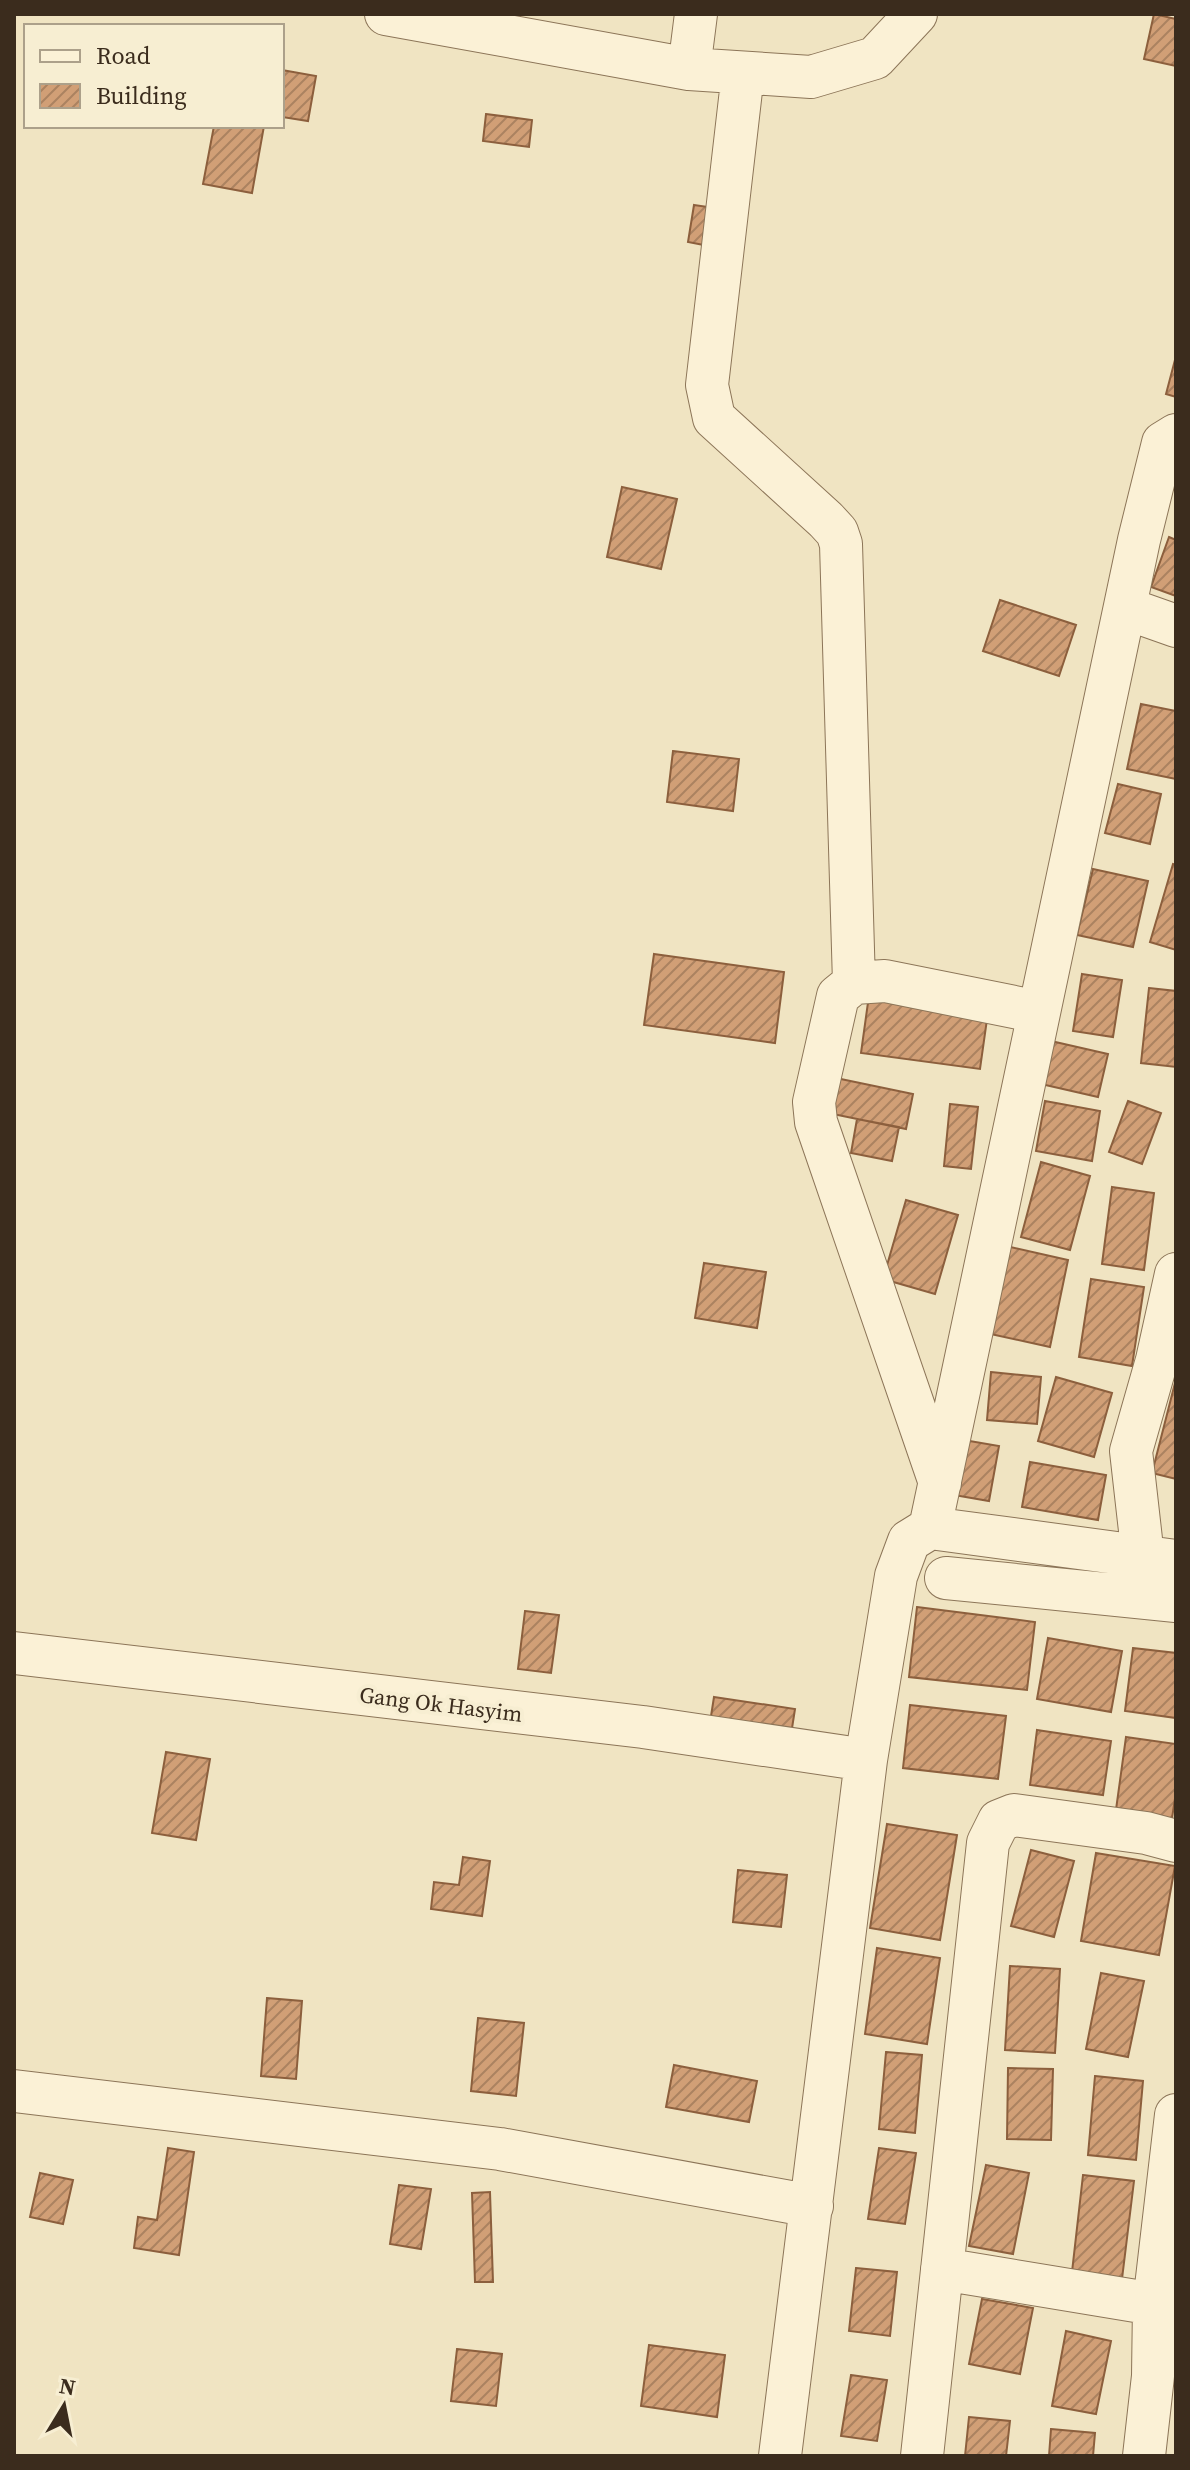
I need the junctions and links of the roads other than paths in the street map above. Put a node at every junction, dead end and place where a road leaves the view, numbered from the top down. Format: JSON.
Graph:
{"nodes":[{"id":1,"x":386,"y":14,"type":"edge"},
{"id":2,"x":696,"y":14,"type":"edge"},
{"id":3,"x":916,"y":14,"type":"edge"},
{"id":4,"x":689,"y":69,"type":"junction"},
{"id":5,"x":743,"y":73,"type":"junction"},
{"id":6,"x":1176,"y":435,"type":"edge"},
{"id":7,"x":1125,"y":608,"type":"junction"},
{"id":8,"x":1176,"y":626,"type":"edge"},
{"id":9,"x":854,"y":983,"type":"junction"},
{"id":10,"x":1039,"y":1012,"type":"junction"},
{"id":11,"x":1176,"y":1274,"type":"edge"},
{"id":12,"x":1166,"y":1361,"type":"edge"},
{"id":13,"x":940,"y":1483,"type":"junction"},
{"id":14,"x":930,"y":1528,"type":"junction"},
{"id":15,"x":1159,"y":1559,"type":"edge"},
{"id":16,"x":946,"y":1578,"type":"dead end"},
{"id":17,"x":1176,"y":1600,"type":"edge"},
{"id":18,"x":14,"y":1653,"type":"edge"},
{"id":19,"x":866,"y":1760,"type":"junction"},
{"id":20,"x":1176,"y":1841,"type":"edge"},
{"id":21,"x":14,"y":2091,"type":"edge"},
{"id":22,"x":1176,"y":2115,"type":"edge"},
{"id":23,"x":812,"y":2206,"type":"junction"},
{"id":24,"x":942,"y":2269,"type":"junction"},
{"id":25,"x":1154,"y":2304,"type":"junction"},
{"id":26,"x":780,"y":2456,"type":"edge"},
{"id":27,"x":922,"y":2456,"type":"edge"},
{"id":28,"x":1144,"y":2456,"type":"edge"}],
"edges":[{"from":1,"to":4,"type":"street"},
{"from":2,"to":4,"type":"street"},
{"from":3,"to":5,"type":"street"},
{"from":4,"to":5,"type":"street"},
{"from":5,"to":9,"type":"street"},
{"from":6,"to":7,"type":"street"},
{"from":7,"to":8,"type":"street"},
{"from":7,"to":10,"type":"street"},
{"from":9,"to":10,"type":"street"},
{"from":9,"to":13,"type":"street"},
{"from":10,"to":13,"type":"street"},
{"from":11,"to":12,"type":"street"},
{"from":12,"to":15,"type":"street"},
{"from":13,"to":14,"type":"street"},
{"from":14,"to":15,"type":"street"},
{"from":14,"to":19,"type":"street"},
{"from":15,"to":17,"type":"street"},
{"from":16,"to":17,"type":"street"},
{"from":18,"to":19,"type":"street","name":"Gang Ok Hasyim"},
{"from":19,"to":23,"type":"street"},
{"from":20,"to":24,"type":"street"},
{"from":21,"to":23,"type":"street"},
{"from":22,"to":25,"type":"street"},
{"from":23,"to":26,"type":"street"},
{"from":24,"to":25,"type":"street"},
{"from":24,"to":27,"type":"street"},
{"from":25,"to":28,"type":"street"}]}
